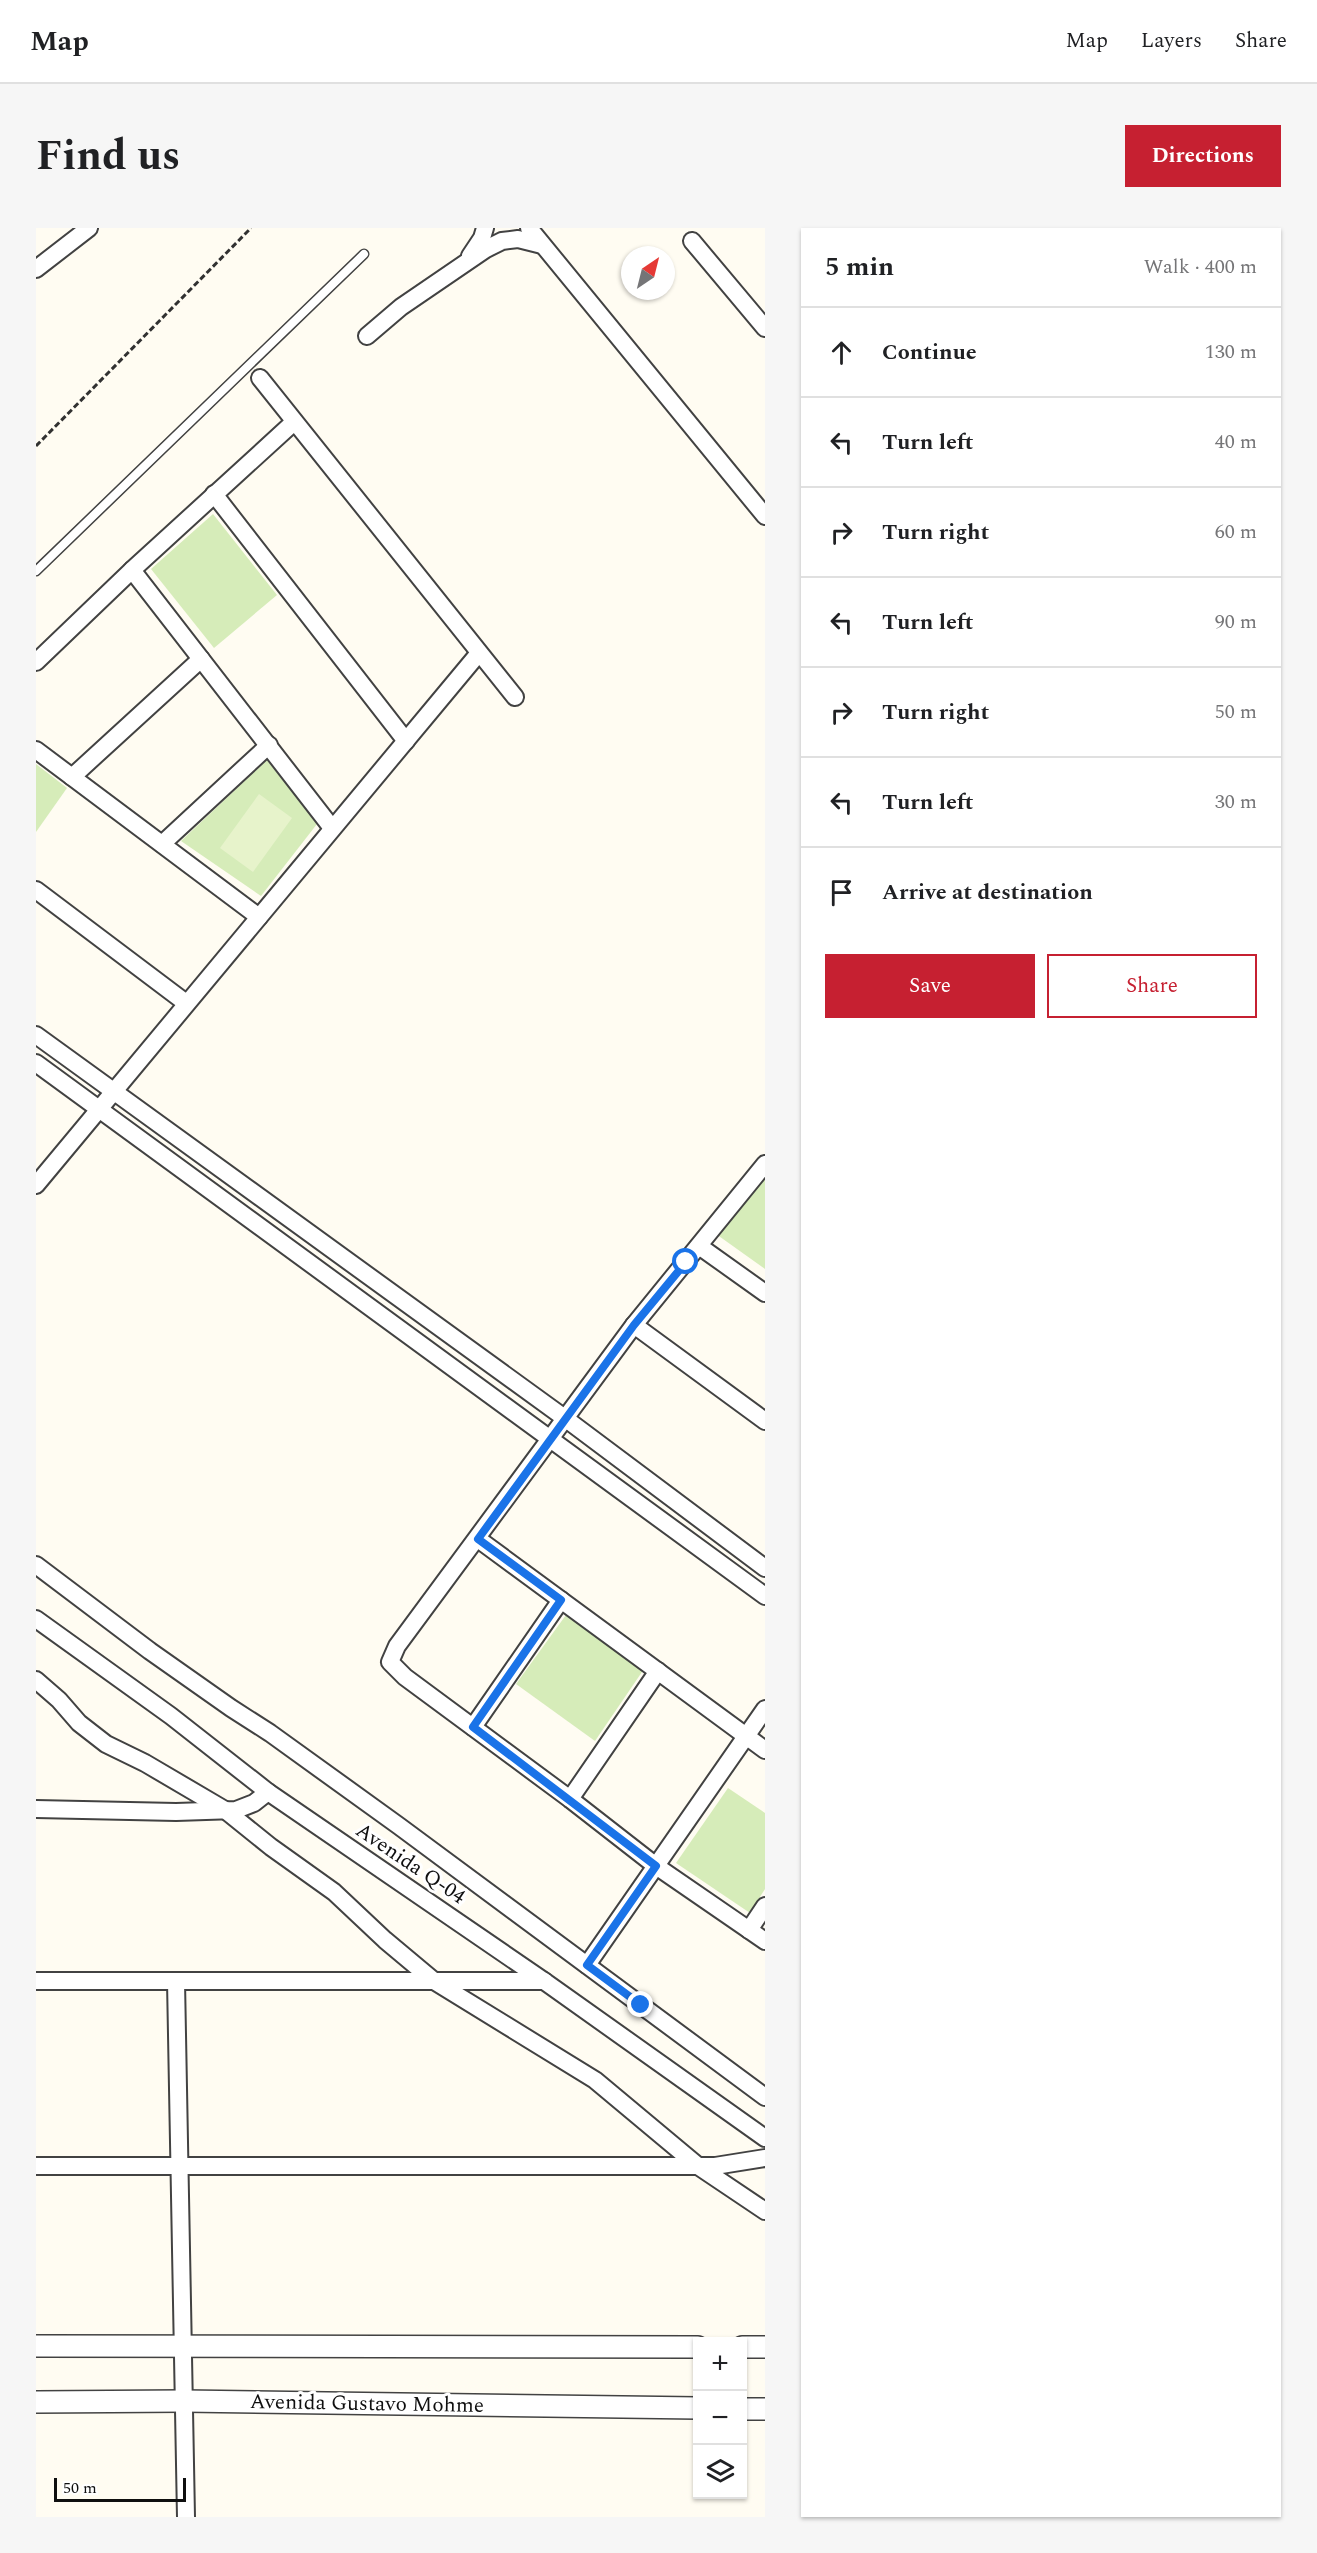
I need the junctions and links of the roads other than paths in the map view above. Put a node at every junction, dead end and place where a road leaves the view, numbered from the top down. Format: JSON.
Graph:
{"nodes":[{"id":1,"x":89,"y":228,"type":"edge"},
{"id":2,"x":485,"y":228,"type":"edge"},
{"id":3,"x":529,"y":228,"type":"edge"},
{"id":4,"x":693,"y":241,"type":"dead end"},
{"id":5,"x":542,"y":245,"type":"junction"},
{"id":6,"x":364,"y":254,"type":"dead end"},
{"id":7,"x":468,"y":259,"type":"junction"},
{"id":8,"x":36,"y":269,"type":"edge"},
{"id":9,"x":765,"y":328,"type":"edge"},
{"id":10,"x":367,"y":336,"type":"dead end"},
{"id":11,"x":260,"y":378,"type":"dead end"},
{"id":12,"x":294,"y":422,"type":"junction"},
{"id":13,"x":214,"y":494,"type":"junction"},
{"id":14,"x":765,"y":516,"type":"edge"},
{"id":15,"x":132,"y":570,"type":"junction"},
{"id":16,"x":36,"y":571,"type":"edge"},
{"id":17,"x":479,"y":653,"type":"junction"},
{"id":18,"x":201,"y":659,"type":"junction"},
{"id":19,"x":36,"y":662,"type":"edge"},
{"id":20,"x":515,"y":697,"type":"dead end"},
{"id":21,"x":406,"y":741,"type":"junction"},
{"id":22,"x":269,"y":745,"type":"junction"},
{"id":23,"x":36,"y":750,"type":"edge"},
{"id":24,"x":72,"y":777,"type":"junction"},
{"id":25,"x":332,"y":828,"type":"junction"},
{"id":26,"x":162,"y":844,"type":"junction"},
{"id":27,"x":36,"y":890,"type":"edge"},
{"id":28,"x":259,"y":916,"type":"junction"},
{"id":29,"x":186,"y":1003,"type":"junction"},
{"id":30,"x":36,"y":1035,"type":"edge"},
{"id":31,"x":36,"y":1063,"type":"edge"},
{"id":32,"x":112,"y":1090,"type":"junction"},
{"id":33,"x":98,"y":1109,"type":"junction"},
{"id":34,"x":203,"y":1147,"type":"junction"},
{"id":35,"x":765,"y":1164,"type":"edge"},
{"id":36,"x":184,"y":1171,"type":"junction"},
{"id":37,"x":36,"y":1185,"type":"edge"},
{"id":38,"x":699,"y":1246,"type":"junction"},
{"id":39,"x":765,"y":1293,"type":"edge"},
{"id":40,"x":634,"y":1325,"type":"junction"},
{"id":41,"x":476,"y":1347,"type":"junction"},
{"id":42,"x":459,"y":1372,"type":"junction"},
{"id":43,"x":566,"y":1419,"type":"junction"},
{"id":44,"x":765,"y":1420,"type":"edge"},
{"id":45,"x":551,"y":1439,"type":"junction"},
{"id":46,"x":478,"y":1539,"type":"junction"},
{"id":47,"x":36,"y":1565,"type":"edge"},
{"id":48,"x":765,"y":1568,"type":"edge"},
{"id":49,"x":765,"y":1596,"type":"edge"},
{"id":50,"x":561,"y":1600,"type":"junction"},
{"id":51,"x":36,"y":1619,"type":"edge"},
{"id":52,"x":658,"y":1671,"type":"junction"},
{"id":53,"x":36,"y":1680,"type":"edge"},
{"id":54,"x":765,"y":1709,"type":"edge"},
{"id":55,"x":473,"y":1727,"type":"junction"},
{"id":56,"x":746,"y":1736,"type":"junction"},
{"id":57,"x":765,"y":1750,"type":"edge"},
{"id":58,"x":268,"y":1792,"type":"junction"},
{"id":59,"x":570,"y":1799,"type":"junction"},
{"id":60,"x":36,"y":1809,"type":"edge"},
{"id":61,"x":225,"y":1810,"type":"junction"},
{"id":62,"x":656,"y":1866,"type":"junction"},
{"id":63,"x":765,"y":1906,"type":"edge"},
{"id":64,"x":749,"y":1930,"type":"junction"},
{"id":65,"x":765,"y":1941,"type":"edge"},
{"id":66,"x":587,"y":1965,"type":"junction"},
{"id":67,"x":176,"y":1981,"type":"junction"},
{"id":68,"x":434,"y":1981,"type":"junction"},
{"id":69,"x":544,"y":1981,"type":"junction"},
{"id":70,"x":36,"y":1982,"type":"edge"},
{"id":71,"x":765,"y":2097,"type":"edge"},
{"id":72,"x":765,"y":2138,"type":"edge"},
{"id":73,"x":765,"y":2158,"type":"edge"},
{"id":74,"x":36,"y":2166,"type":"edge"},
{"id":75,"x":180,"y":2166,"type":"junction"},
{"id":76,"x":698,"y":2166,"type":"junction"},
{"id":77,"x":765,"y":2211,"type":"edge"},
{"id":78,"x":36,"y":2346,"type":"edge"},
{"id":79,"x":183,"y":2346,"type":"junction"},
{"id":80,"x":693,"y":2347,"type":"edge"},
{"id":81,"x":747,"y":2347,"type":"edge"},
{"id":82,"x":765,"y":2347,"type":"edge"},
{"id":83,"x":184,"y":2401,"type":"junction"},
{"id":84,"x":36,"y":2402,"type":"edge"},
{"id":85,"x":693,"y":2408,"type":"edge"},
{"id":86,"x":747,"y":2409,"type":"edge"},
{"id":87,"x":765,"y":2409,"type":"edge"},
{"id":88,"x":186,"y":2517,"type":"edge"}],
"edges":[{"from":1,"to":8,"type":"street"},
{"from":2,"to":7,"type":"street"},
{"from":3,"to":5,"type":"street"},
{"from":4,"to":9,"type":"street"},
{"from":5,"to":7,"type":"street"},
{"from":5,"to":14,"type":"street"},
{"from":6,"to":16,"type":"lane"},
{"from":7,"to":10,"type":"street"},
{"from":11,"to":12,"type":"street"},
{"from":12,"to":13,"type":"street"},
{"from":12,"to":17,"type":"street"},
{"from":13,"to":15,"type":"street"},
{"from":13,"to":21,"type":"street"},
{"from":15,"to":18,"type":"street"},
{"from":15,"to":19,"type":"street"},
{"from":17,"to":20,"type":"street"},
{"from":17,"to":21,"type":"street"},
{"from":18,"to":22,"type":"street"},
{"from":18,"to":24,"type":"street"},
{"from":21,"to":25,"type":"street"},
{"from":22,"to":25,"type":"street"},
{"from":22,"to":26,"type":"street"},
{"from":23,"to":24,"type":"street"},
{"from":24,"to":26,"type":"street"},
{"from":25,"to":28,"type":"street"},
{"from":26,"to":28,"type":"street"},
{"from":27,"to":29,"type":"street"},
{"from":28,"to":29,"type":"street"},
{"from":29,"to":32,"type":"street"},
{"from":30,"to":32,"type":"street"},
{"from":31,"to":33,"type":"street"},
{"from":32,"to":33,"type":"street"},
{"from":32,"to":34,"type":"street"},
{"from":33,"to":36,"type":"street"},
{"from":33,"to":37,"type":"street"},
{"from":34,"to":36,"type":"street"},
{"from":34,"to":41,"type":"street"},
{"from":35,"to":38,"type":"street"},
{"from":36,"to":42,"type":"street"},
{"from":38,"to":39,"type":"street"},
{"from":38,"to":40,"type":"street"},
{"from":40,"to":43,"type":"street"},
{"from":40,"to":44,"type":"street"},
{"from":41,"to":42,"type":"street"},
{"from":41,"to":43,"type":"street"},
{"from":42,"to":45,"type":"street"},
{"from":43,"to":45,"type":"street"},
{"from":43,"to":48,"type":"street"},
{"from":45,"to":46,"type":"street"},
{"from":45,"to":49,"type":"street"},
{"from":46,"to":50,"type":"street"},
{"from":46,"to":55,"type":"street"},
{"from":47,"to":66,"type":"street"},
{"from":50,"to":52,"type":"street"},
{"from":50,"to":55,"type":"street"},
{"from":51,"to":58,"type":"street","name":"Avenida Q-04"},
{"from":52,"to":56,"type":"street"},
{"from":52,"to":59,"type":"street"},
{"from":53,"to":61,"type":"street"},
{"from":54,"to":56,"type":"street"},
{"from":55,"to":59,"type":"street"},
{"from":56,"to":57,"type":"street"},
{"from":56,"to":62,"type":"street"},
{"from":58,"to":61,"type":"street"},
{"from":58,"to":69,"type":"street","name":"Avenida Q-04"},
{"from":59,"to":62,"type":"street"},
{"from":60,"to":61,"type":"street"},
{"from":61,"to":68,"type":"street"},
{"from":62,"to":64,"type":"street"},
{"from":62,"to":66,"type":"street"},
{"from":63,"to":64,"type":"street"},
{"from":64,"to":65,"type":"street"},
{"from":66,"to":71,"type":"street"},
{"from":67,"to":68,"type":"street"},
{"from":67,"to":70,"type":"street"},
{"from":67,"to":75,"type":"street"},
{"from":68,"to":69,"type":"street"},
{"from":68,"to":76,"type":"street"},
{"from":69,"to":72,"type":"street","name":"Avenida Q-04"},
{"from":73,"to":76,"type":"street"},
{"from":74,"to":75,"type":"street"},
{"from":75,"to":76,"type":"street"},
{"from":75,"to":79,"type":"street"},
{"from":76,"to":77,"type":"street"},
{"from":78,"to":79,"type":"street"},
{"from":79,"to":80,"type":"street"},
{"from":79,"to":83,"type":"street"},
{"from":81,"to":82,"type":"street"},
{"from":83,"to":84,"type":"street","name":"Avenida Gustavo Mohme"},
{"from":83,"to":85,"type":"street","name":"Avenida Gustavo Mohme"},
{"from":83,"to":88,"type":"street"},
{"from":86,"to":87,"type":"street"}]}
